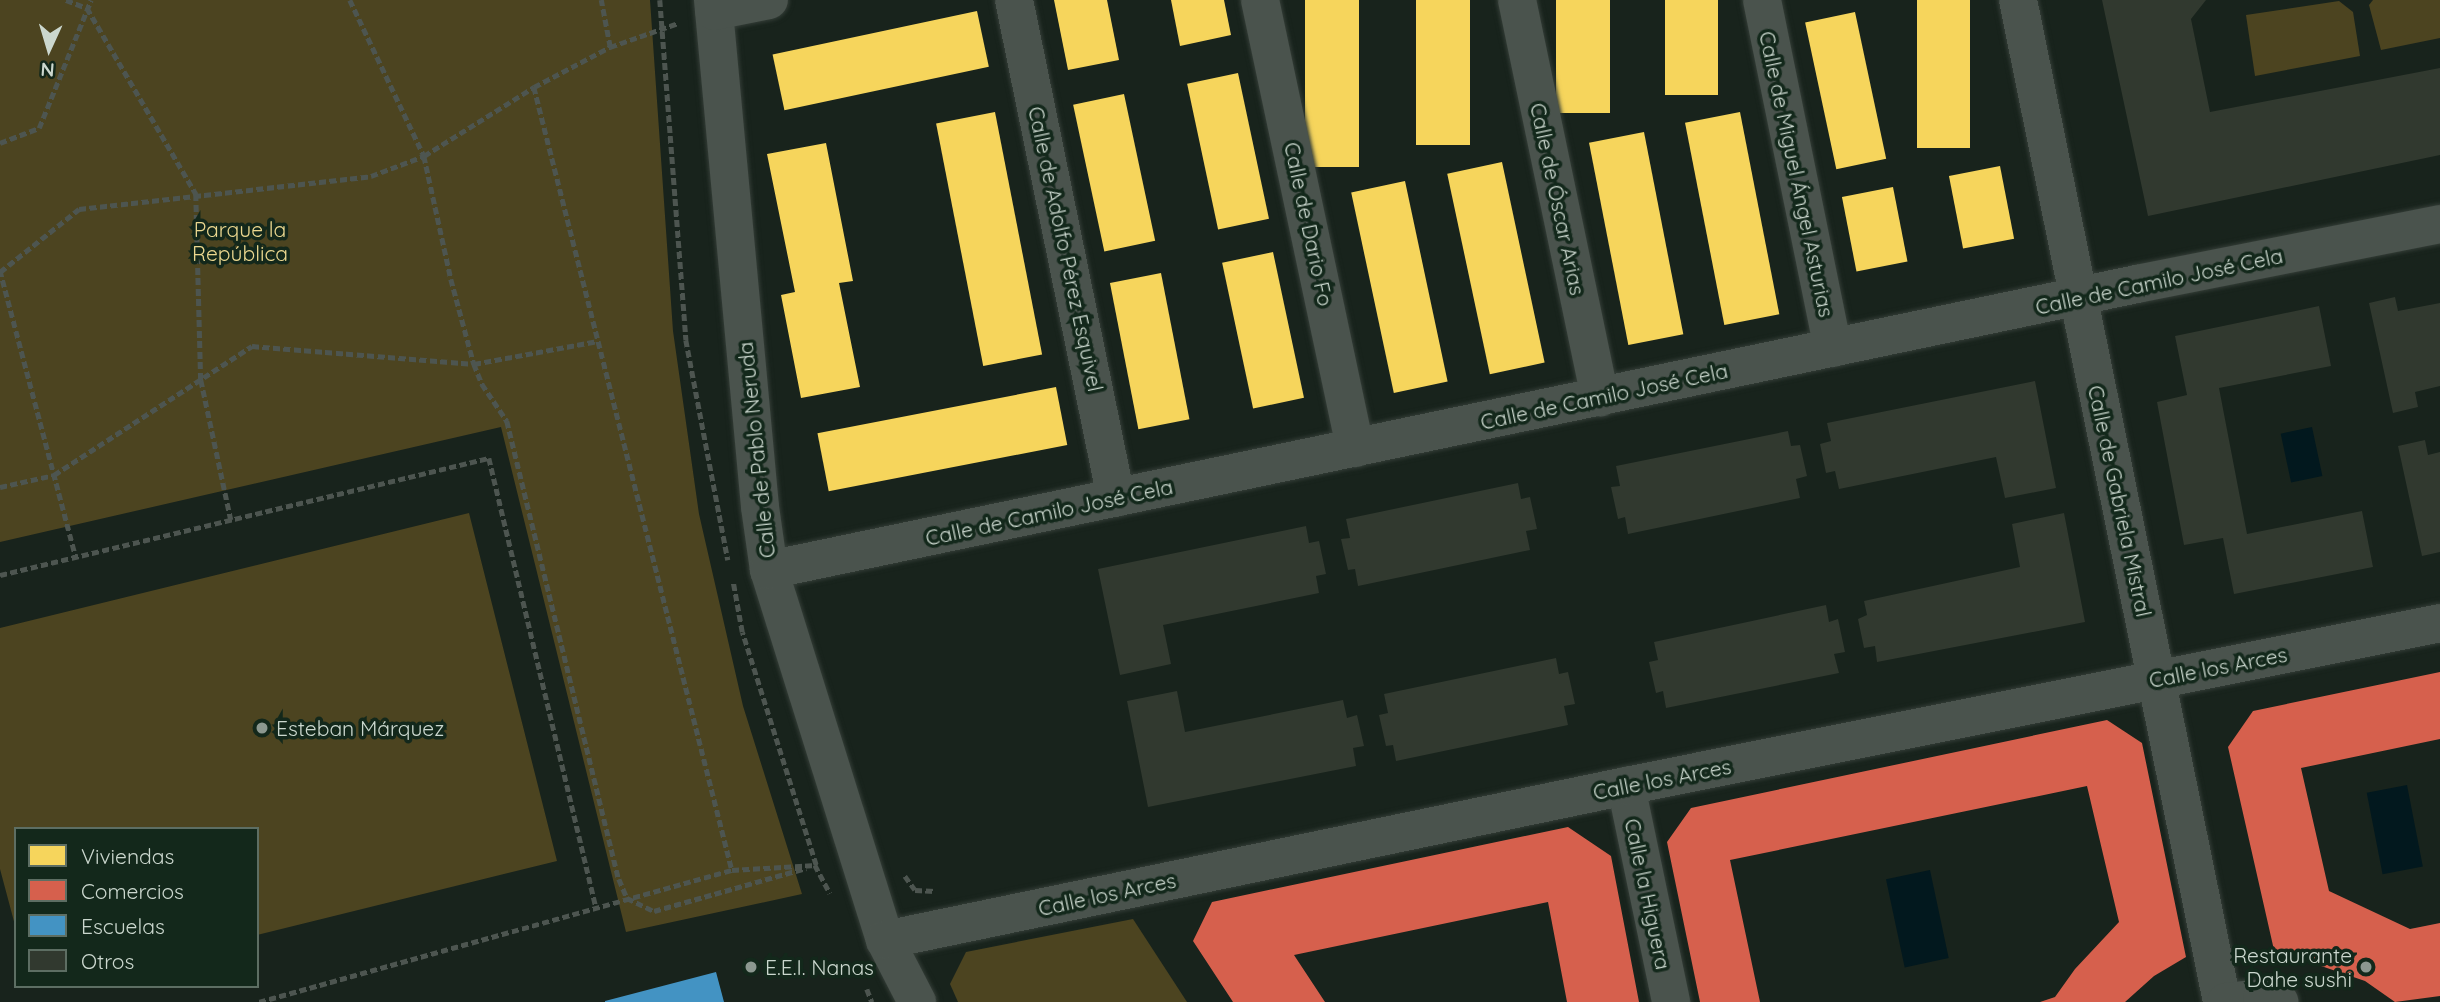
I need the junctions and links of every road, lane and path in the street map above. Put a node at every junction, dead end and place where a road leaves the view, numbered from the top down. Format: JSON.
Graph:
{"nodes":[{"id":1,"x":66,"y":0,"type":"edge"},
{"id":2,"x":91,"y":0,"type":"edge"},
{"id":3,"x":350,"y":0,"type":"edge"},
{"id":4,"x":600,"y":0,"type":"edge"},
{"id":5,"x":769,"y":0,"type":"edge"},
{"id":6,"x":1014,"y":0,"type":"edge"},
{"id":7,"x":1260,"y":0,"type":"edge"},
{"id":8,"x":1517,"y":0,"type":"edge"},
{"id":9,"x":1762,"y":0,"type":"edge"},
{"id":10,"x":2018,"y":0,"type":"edge"},
{"id":11,"x":713,"y":6,"type":"edge"},
{"id":12,"x":87,"y":8,"type":"junction"},
{"id":13,"x":610,"y":47,"type":"junction"},
{"id":14,"x":534,"y":87,"type":"junction"},
{"id":15,"x":0,"y":143,"type":"edge"},
{"id":16,"x":424,"y":156,"type":"junction"},
{"id":17,"x":196,"y":194,"type":"junction"},
{"id":18,"x":2440,"y":224,"type":"edge"},
{"id":19,"x":0,"y":271,"type":"edge"},
{"id":20,"x":2079,"y":298,"type":"junction"},
{"id":21,"x":598,"y":341,"type":"junction"},
{"id":22,"x":1833,"y":348,"type":"junction"},
{"id":23,"x":474,"y":364,"type":"junction"},
{"id":24,"x":201,"y":380,"type":"junction"},
{"id":25,"x":1600,"y":397,"type":"junction"},
{"id":26,"x":1355,"y":448,"type":"junction"},
{"id":27,"x":54,"y":475,"type":"junction"},
{"id":28,"x":0,"y":487,"type":"edge"},
{"id":29,"x":1116,"y":498,"type":"junction"},
{"id":30,"x":231,"y":520,"type":"junction"},
{"id":31,"x":76,"y":557,"type":"junction"},
{"id":32,"x":769,"y":570,"type":"junction"},
{"id":33,"x":0,"y":575,"type":"edge"},
{"id":34,"x":2440,"y":623,"type":"edge"},
{"id":35,"x":2158,"y":678,"type":"junction"},
{"id":36,"x":1626,"y":786,"type":"junction"},
{"id":37,"x":816,"y":865,"type":"junction"},
{"id":38,"x":732,"y":870,"type":"junction"},
{"id":39,"x":902,"y":871,"type":"dead end"},
{"id":40,"x":626,"y":898,"type":"junction"},
{"id":41,"x":832,"y":898,"type":"dead end"},
{"id":42,"x":596,"y":906,"type":"junction"},
{"id":43,"x":954,"y":926,"type":"junction"},
{"id":44,"x":885,"y":940,"type":"junction"},
{"id":45,"x":862,"y":976,"type":"dead end"},
{"id":46,"x":259,"y":1002,"type":"edge"},
{"id":47,"x":872,"y":1002,"type":"edge"},
{"id":48,"x":917,"y":1002,"type":"edge"},
{"id":49,"x":1671,"y":1002,"type":"edge"},
{"id":50,"x":2224,"y":1002,"type":"edge"},
{"id":51,"x":2280,"y":1002,"type":"edge"}],
"edges":[{"from":1,"to":12,"type":"path"},
{"from":2,"to":12,"type":"path"},
{"from":3,"to":16,"type":"path"},
{"from":4,"to":13,"type":"path"},
{"from":5,"to":11,"type":"street"},
{"from":6,"to":29,"type":"street","name":"Calle de Adolfo Pérez Esquivel"},
{"from":7,"to":26,"type":"street","name":"Calle de Dario Fo"},
{"from":8,"to":25,"type":"street","name":"Calle de Óscar Arias"},
{"from":9,"to":22,"type":"street","name":"Calle de Miguel Ángel Asturias"},
{"from":10,"to":20,"type":"street","name":"Calle de Gabriela Mistral"},
{"from":11,"to":13,"type":"path"},
{"from":11,"to":32,"type":"street","name":"Calle de Pablo Neruda"},
{"from":12,"to":15,"type":"path"},
{"from":12,"to":17,"type":"path"},
{"from":13,"to":14,"type":"path"},
{"from":14,"to":16,"type":"path"},
{"from":14,"to":21,"type":"path"},
{"from":16,"to":17,"type":"path"},
{"from":16,"to":23,"type":"path"},
{"from":17,"to":19,"type":"path"},
{"from":17,"to":24,"type":"path"},
{"from":18,"to":20,"type":"street","name":"Calle de Camilo José Cela"},
{"from":19,"to":27,"type":"path"},
{"from":20,"to":22,"type":"street","name":"Calle de Camilo José Cela"},
{"from":20,"to":35,"type":"street","name":"Calle de Gabriela Mistral"},
{"from":21,"to":23,"type":"path"},
{"from":21,"to":38,"type":"path"},
{"from":22,"to":25,"type":"street","name":"Calle de Camilo José Cela"},
{"from":23,"to":24,"type":"path"},
{"from":23,"to":40,"type":"path"},
{"from":24,"to":27,"type":"path"},
{"from":24,"to":30,"type":"path"},
{"from":25,"to":26,"type":"street","name":"Calle de Camilo José Cela"},
{"from":26,"to":29,"type":"street","name":"Calle de Camilo José Cela"},
{"from":27,"to":28,"type":"path"},
{"from":27,"to":31,"type":"path"},
{"from":29,"to":32,"type":"street","name":"Calle de Camilo José Cela"},
{"from":30,"to":31,"type":"path"},
{"from":30,"to":42,"type":"path"},
{"from":31,"to":33,"type":"path"},
{"from":32,"to":44,"type":"street","name":"Calle de Pablo Neruda"},
{"from":34,"to":35,"type":"street","name":"Calle los Arces"},
{"from":35,"to":36,"type":"street","name":"Calle los Arces"},
{"from":35,"to":50,"type":"street","name":"Calle de Gabriela Mistral"},
{"from":36,"to":43,"type":"street","name":"Calle los Arces"},
{"from":36,"to":49,"type":"street","name":"Calle la Higuera"},
{"from":37,"to":38,"type":"path"},
{"from":37,"to":40,"type":"path"},
{"from":37,"to":41,"type":"path"},
{"from":38,"to":40,"type":"path"},
{"from":39,"to":43,"type":"path"},
{"from":40,"to":42,"type":"path"},
{"from":42,"to":46,"type":"path"},
{"from":43,"to":44,"type":"street","name":"Calle los Arces"},
{"from":44,"to":48,"type":"street","name":"Calle de Pablo Neruda"},
{"from":45,"to":47,"type":"path"},
{"from":50,"to":51,"type":"street"}]}
